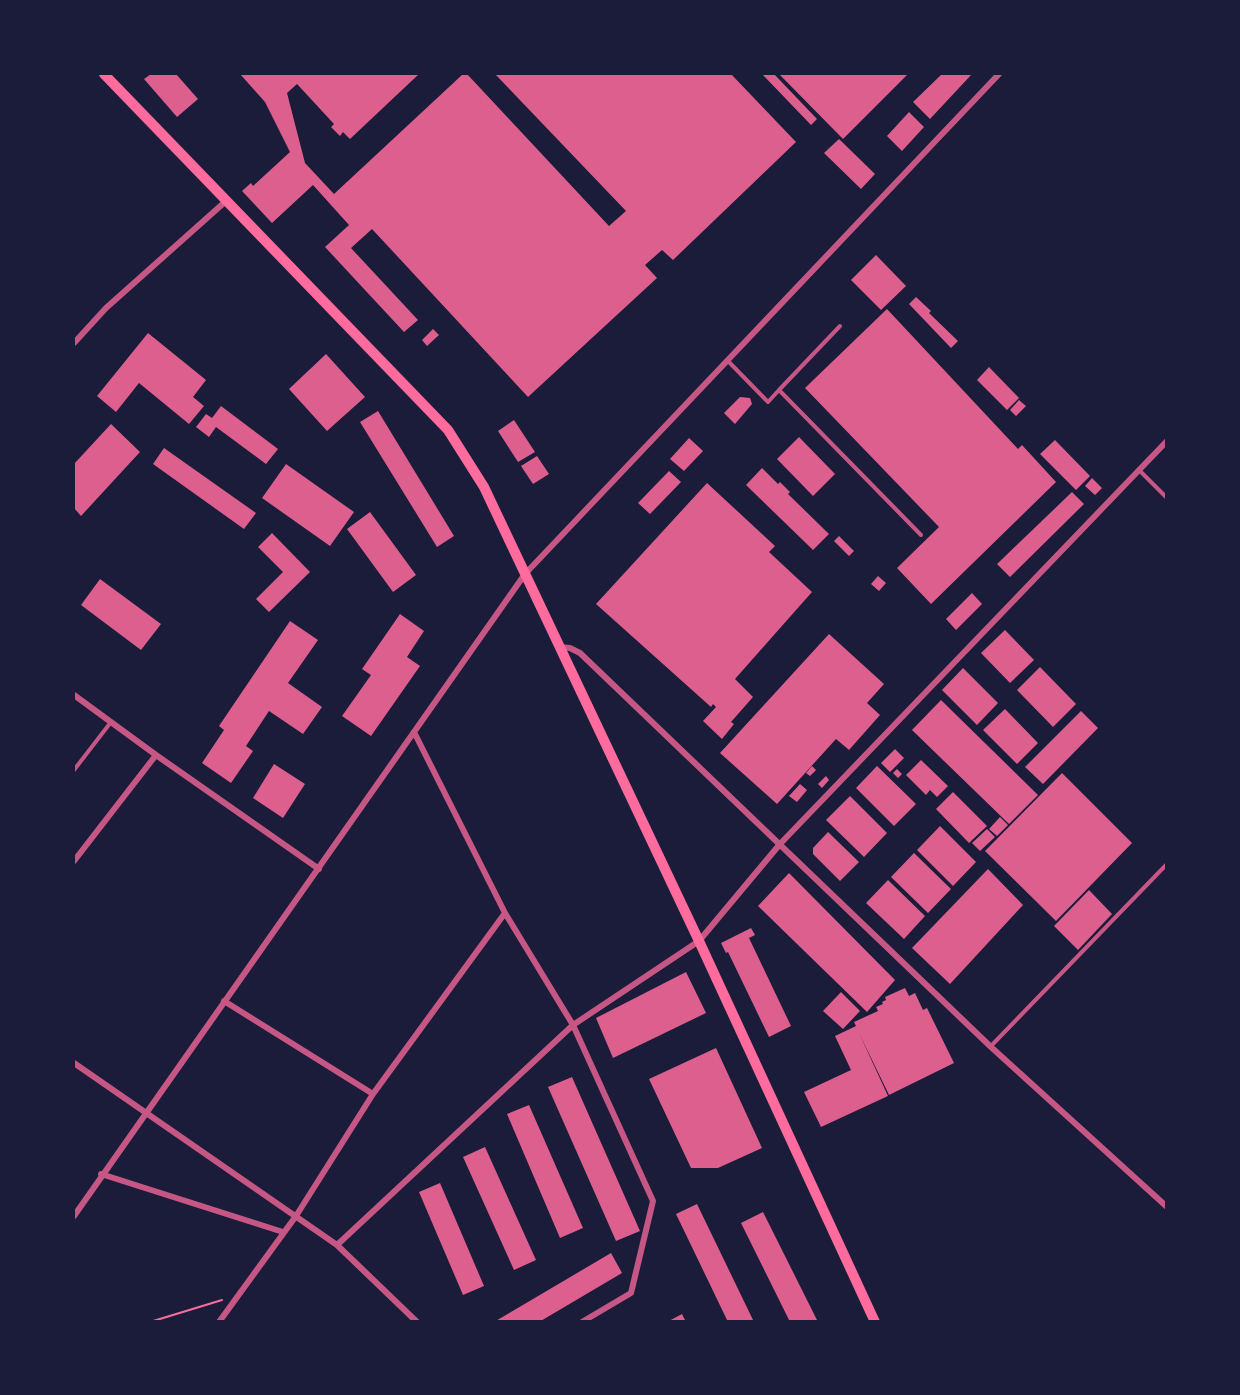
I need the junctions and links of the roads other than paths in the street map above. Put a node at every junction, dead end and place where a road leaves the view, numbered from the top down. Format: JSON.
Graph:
{"nodes":[{"id":1,"x":104,"y":74,"type":"edge"},
{"id":2,"x":999,"y":74,"type":"edge"},
{"id":3,"x":226,"y":201,"type":"junction"},
{"id":4,"x":840,"y":326,"type":"dead end"},
{"id":5,"x":74,"y":344,"type":"edge"},
{"id":6,"x":728,"y":361,"type":"junction"},
{"id":7,"x":779,"y":390,"type":"junction"},
{"id":8,"x":1167,"y":442,"type":"edge"},
{"id":9,"x":1139,"y":470,"type":"junction"},
{"id":10,"x":1167,"y":497,"type":"edge"},
{"id":11,"x":921,"y":535,"type":"dead end"},
{"id":12,"x":525,"y":574,"type":"junction"},
{"id":13,"x":560,"y":647,"type":"junction"},
{"id":14,"x":74,"y":695,"type":"edge"},
{"id":15,"x":111,"y":722,"type":"junction"},
{"id":16,"x":414,"y":732,"type":"junction"},
{"id":17,"x":156,"y":755,"type":"junction"},
{"id":18,"x":74,"y":770,"type":"edge"},
{"id":19,"x":780,"y":844,"type":"junction"},
{"id":20,"x":74,"y":861,"type":"edge"},
{"id":21,"x":1167,"y":865,"type":"edge"},
{"id":22,"x":319,"y":869,"type":"junction"},
{"id":23,"x":505,"y":913,"type":"junction"},
{"id":24,"x":699,"y":941,"type":"junction"},
{"id":25,"x":224,"y":1001,"type":"junction"},
{"id":26,"x":573,"y":1025,"type":"junction"},
{"id":27,"x":991,"y":1047,"type":"junction"},
{"id":28,"x":74,"y":1063,"type":"edge"},
{"id":29,"x":373,"y":1094,"type":"junction"},
{"id":30,"x":145,"y":1113,"type":"junction"},
{"id":31,"x":101,"y":1174,"type":"junction"},
{"id":32,"x":1167,"y":1206,"type":"edge"},
{"id":33,"x":74,"y":1216,"type":"edge"},
{"id":34,"x":296,"y":1216,"type":"junction"},
{"id":35,"x":283,"y":1232,"type":"junction"},
{"id":36,"x":337,"y":1245,"type":"junction"},
{"id":37,"x":219,"y":1322,"type":"edge"},
{"id":38,"x":417,"y":1322,"type":"edge"},
{"id":39,"x":582,"y":1322,"type":"edge"},
{"id":40,"x":875,"y":1322,"type":"edge"}],
"edges":[{"from":1,"to":3,"type":"main road"},
{"from":2,"to":6,"type":"street"},
{"from":3,"to":5,"type":"street"},
{"from":3,"to":12,"type":"main road"},
{"from":4,"to":7,"type":"lane"},
{"from":6,"to":7,"type":"lane"},
{"from":6,"to":12,"type":"street"},
{"from":7,"to":11,"type":"lane"},
{"from":8,"to":9,"type":"street"},
{"from":9,"to":10,"type":"lane"},
{"from":9,"to":19,"type":"street"},
{"from":12,"to":13,"type":"main road"},
{"from":12,"to":16,"type":"street"},
{"from":13,"to":19,"type":"street"},
{"from":13,"to":24,"type":"main road"},
{"from":14,"to":15,"type":"street"},
{"from":15,"to":17,"type":"street"},
{"from":15,"to":18,"type":"lane"},
{"from":16,"to":22,"type":"street"},
{"from":16,"to":23,"type":"street"},
{"from":17,"to":20,"type":"street"},
{"from":17,"to":22,"type":"street"},
{"from":19,"to":24,"type":"street"},
{"from":19,"to":27,"type":"street"},
{"from":21,"to":27,"type":"lane"},
{"from":22,"to":25,"type":"street"},
{"from":23,"to":26,"type":"street"},
{"from":23,"to":29,"type":"street"},
{"from":24,"to":26,"type":"street"},
{"from":24,"to":40,"type":"main road"},
{"from":25,"to":29,"type":"street"},
{"from":25,"to":30,"type":"street"},
{"from":26,"to":36,"type":"street"},
{"from":26,"to":39,"type":"street"},
{"from":27,"to":32,"type":"street"},
{"from":28,"to":30,"type":"street"},
{"from":29,"to":34,"type":"street"},
{"from":30,"to":31,"type":"street"},
{"from":30,"to":34,"type":"street"},
{"from":31,"to":33,"type":"street"},
{"from":31,"to":35,"type":"street"},
{"from":34,"to":35,"type":"street"},
{"from":34,"to":36,"type":"street"},
{"from":35,"to":37,"type":"street"},
{"from":36,"to":38,"type":"street"}]}
